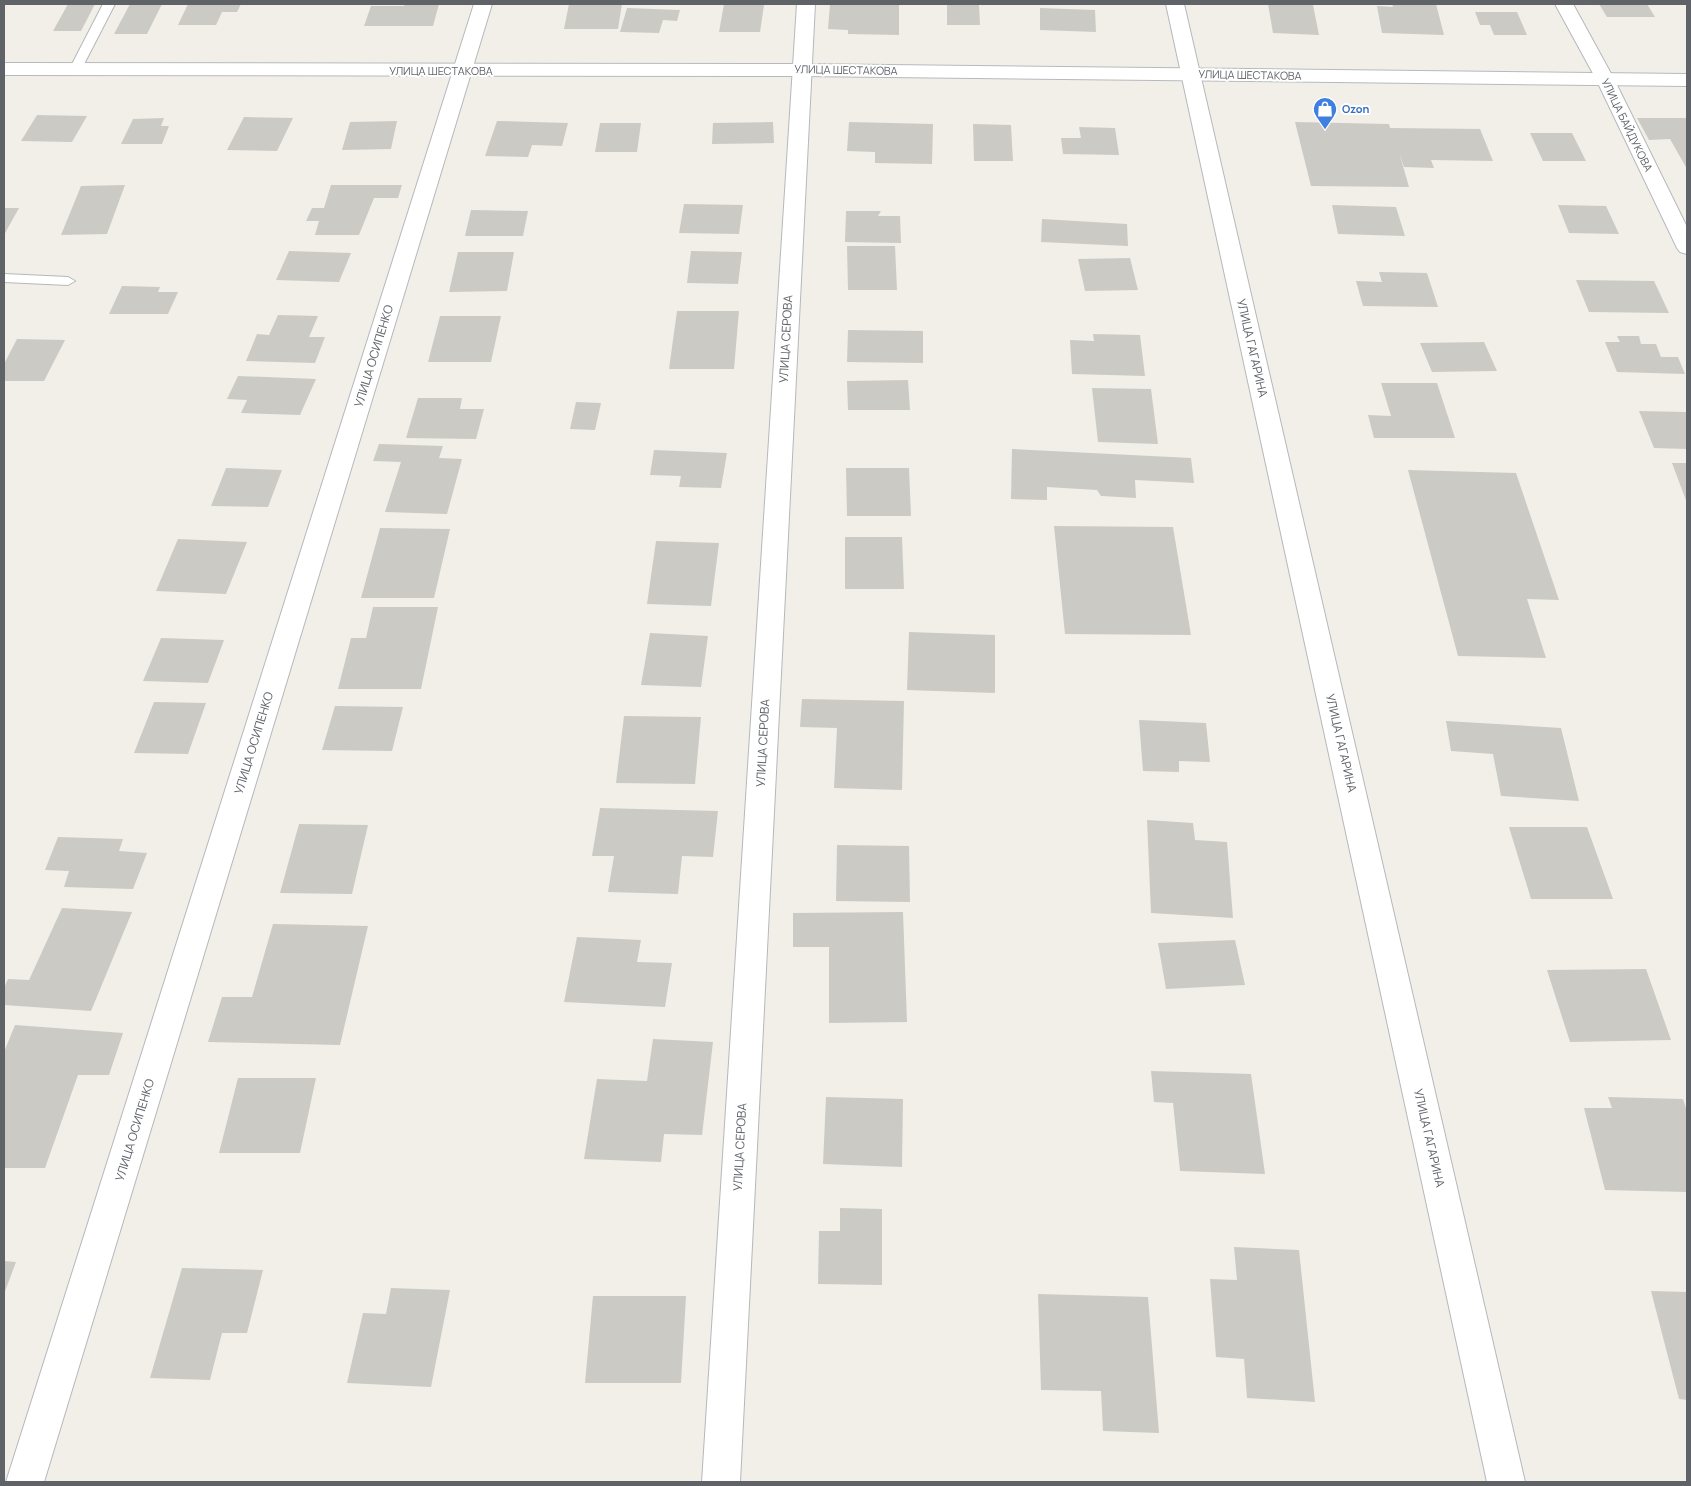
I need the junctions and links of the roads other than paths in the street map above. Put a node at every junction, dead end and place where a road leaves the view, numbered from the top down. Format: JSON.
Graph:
{"nodes":[{"id":1,"x":109,"y":4,"type":"edge"},
{"id":2,"x":483,"y":4,"type":"edge"},
{"id":3,"x":806,"y":4,"type":"edge"},
{"id":4,"x":1175,"y":4,"type":"edge"},
{"id":5,"x":1564,"y":4,"type":"edge"},
{"id":6,"x":4,"y":69,"type":"edge"},
{"id":7,"x":75,"y":70,"type":"junction"},
{"id":8,"x":801,"y":70,"type":"junction"},
{"id":9,"x":462,"y":71,"type":"junction"},
{"id":10,"x":1191,"y":74,"type":"junction"},
{"id":11,"x":1605,"y":79,"type":"junction"},
{"id":12,"x":1687,"y":80,"type":"edge"},
{"id":13,"x":1687,"y":248,"type":"edge"},
{"id":14,"x":4,"y":278,"type":"edge"},
{"id":15,"x":68,"y":281,"type":"dead end"},
{"id":16,"x":26,"y":1482,"type":"edge"},
{"id":17,"x":722,"y":1482,"type":"edge"},
{"id":18,"x":1506,"y":1482,"type":"edge"}],
"edges":[{"from":1,"to":7,"type":"lane"},
{"from":2,"to":9,"type":"street","name":"УЛИЦА ОСИПЕНКО"},
{"from":3,"to":8,"type":"street","name":"УЛИЦА СЕРОВА"},
{"from":4,"to":10,"type":"street","name":"УЛИЦА ГАГАРИНА"},
{"from":5,"to":11,"type":"street","name":"УЛИЦА БАЙДУКОВА"},
{"from":6,"to":7,"type":"street","name":"УЛИЦА ШЕСТАКОВА"},
{"from":7,"to":9,"type":"street","name":"УЛИЦА ШЕСТАКОВА"},
{"from":8,"to":9,"type":"street","name":"УЛИЦА ШЕСТАКОВА"},
{"from":8,"to":10,"type":"street","name":"УЛИЦА ШЕСТАКОВА"},
{"from":8,"to":17,"type":"street","name":"УЛИЦА СЕРОВА"},
{"from":9,"to":16,"type":"street","name":"УЛИЦА ОСИПЕНКО"},
{"from":10,"to":11,"type":"street","name":"УЛИЦА ШЕСТАКОВА"},
{"from":10,"to":18,"type":"street","name":"УЛИЦА ГАГАРИНА"},
{"from":11,"to":12,"type":"street","name":"УЛИЦА ШЕСТАКОВА"},
{"from":11,"to":13,"type":"street","name":"УЛИЦА БАЙДУКОВА"},
{"from":14,"to":15,"type":"lane"}]}
